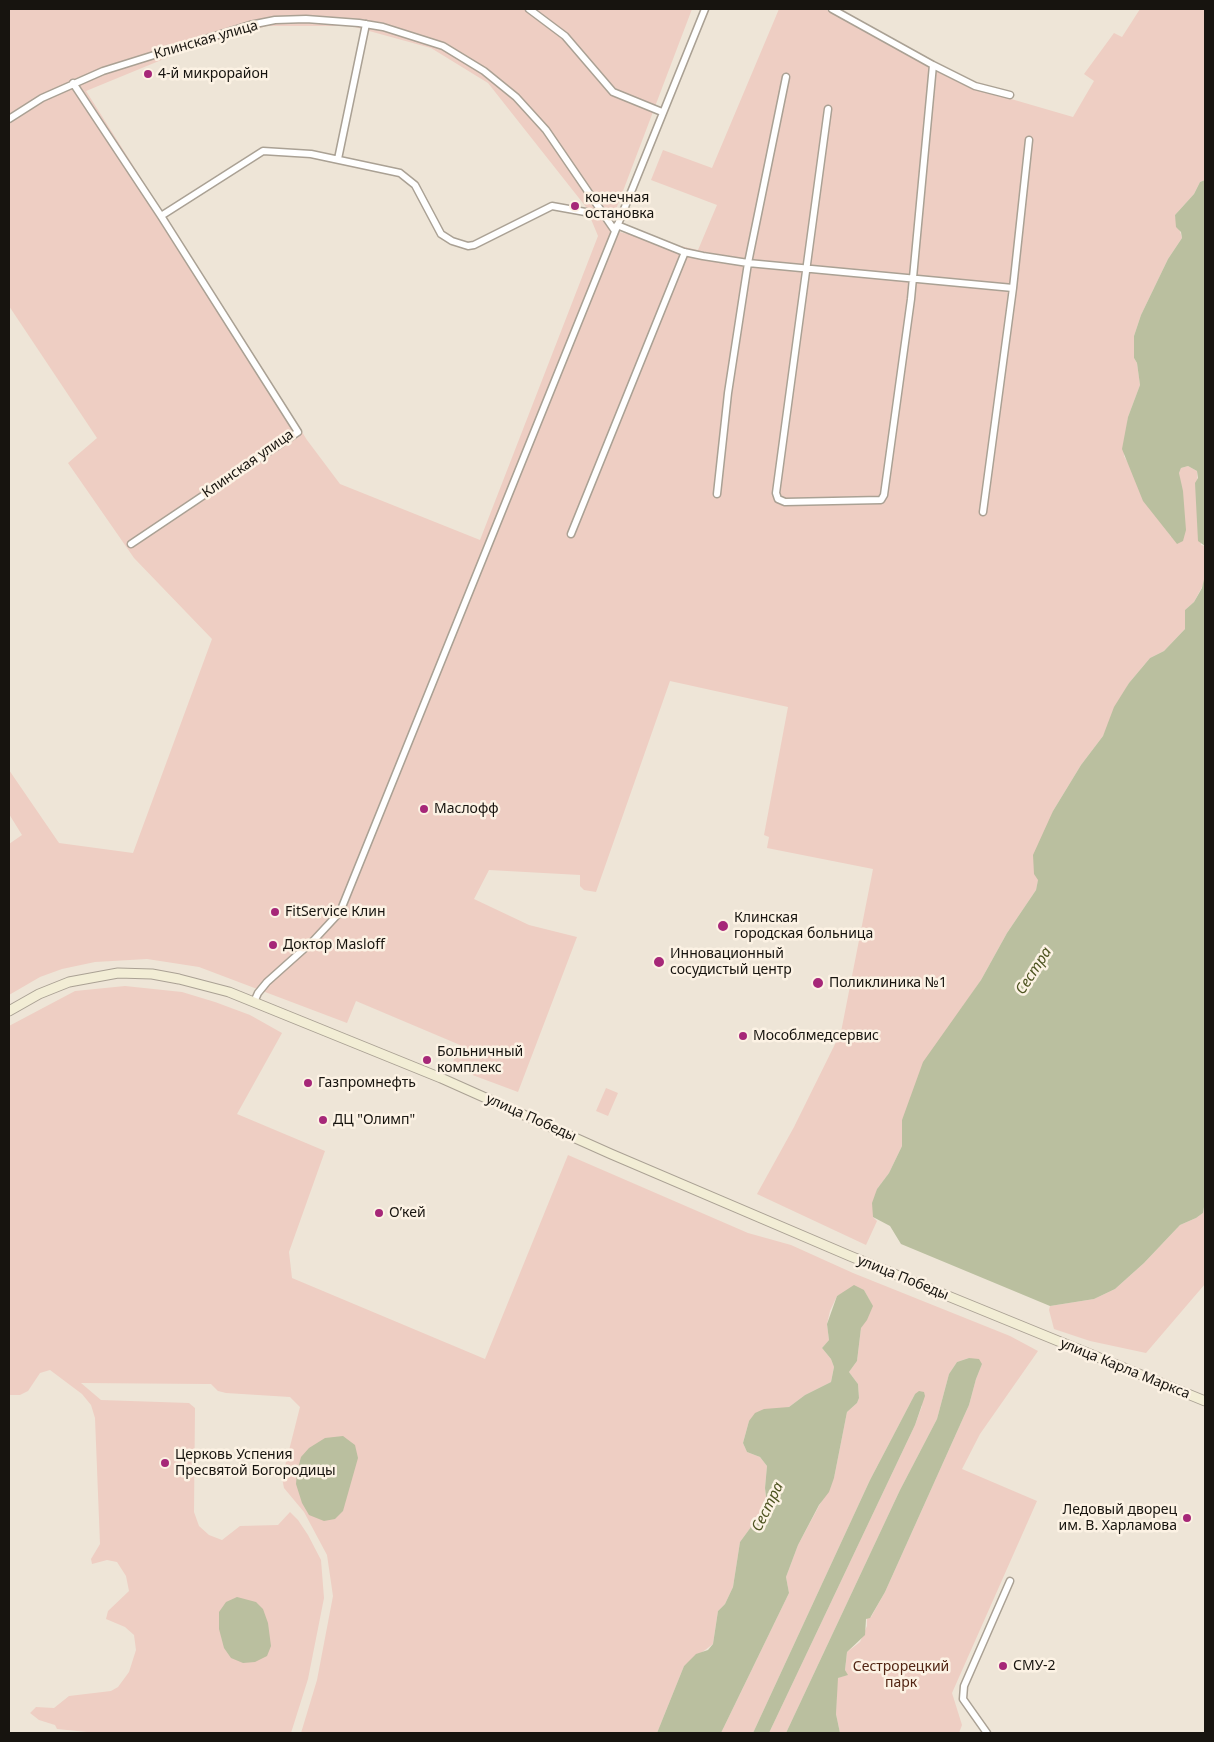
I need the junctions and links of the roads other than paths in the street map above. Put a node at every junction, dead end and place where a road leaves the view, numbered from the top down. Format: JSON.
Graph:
{"nodes":[{"id":1,"x":529,"y":9,"type":"edge"},
{"id":2,"x":705,"y":9,"type":"edge"},
{"id":3,"x":832,"y":9,"type":"edge"},
{"id":4,"x":366,"y":24,"type":"junction"},
{"id":5,"x":933,"y":65,"type":"junction"},
{"id":6,"x":786,"y":76,"type":"dead end"},
{"id":7,"x":73,"y":83,"type":"junction"},
{"id":8,"x":1010,"y":95,"type":"dead end"},
{"id":9,"x":828,"y":109,"type":"dead end"},
{"id":10,"x":662,"y":112,"type":"junction"},
{"id":11,"x":9,"y":119,"type":"edge"},
{"id":12,"x":1029,"y":140,"type":"dead end"},
{"id":13,"x":338,"y":160,"type":"junction"},
{"id":14,"x":602,"y":215,"type":"junction"},
{"id":15,"x":161,"y":216,"type":"junction"},
{"id":16,"x":616,"y":228,"type":"junction"},
{"id":17,"x":685,"y":252,"type":"junction"},
{"id":18,"x":748,"y":263,"type":"junction"},
{"id":19,"x":805,"y":267,"type":"junction"},
{"id":20,"x":913,"y":277,"type":"junction"},
{"id":21,"x":1013,"y":288,"type":"junction"},
{"id":22,"x":718,"y":494,"type":"dead end"},
{"id":23,"x":983,"y":512,"type":"dead end"},
{"id":24,"x":571,"y":534,"type":"dead end"},
{"id":25,"x":131,"y":544,"type":"dead end"},
{"id":26,"x":254,"y":1002,"type":"junction"},
{"id":27,"x":9,"y":1011,"type":"edge"},
{"id":28,"x":1044,"y":1336,"type":"joint"},
{"id":29,"x":1205,"y":1402,"type":"edge"},
{"id":30,"x":1010,"y":1581,"type":"dead end"},
{"id":31,"x":987,"y":1733,"type":"edge"}],
"edges":[{"from":1,"to":10,"type":"street"},
{"from":2,"to":10,"type":"street"},
{"from":3,"to":5,"type":"street"},
{"from":4,"to":7,"type":"street","name":"Клинская улица"},
{"from":4,"to":13,"type":"street"},
{"from":4,"to":14,"type":"street","name":"Клинская улица"},
{"from":5,"to":8,"type":"street"},
{"from":5,"to":20,"type":"street"},
{"from":6,"to":18,"type":"street"},
{"from":7,"to":11,"type":"street","name":"Клинская улица"},
{"from":7,"to":15,"type":"street","name":"Клинская улица"},
{"from":9,"to":19,"type":"street"},
{"from":10,"to":16,"type":"street"},
{"from":12,"to":21,"type":"street"},
{"from":13,"to":14,"type":"street"},
{"from":13,"to":15,"type":"street"},
{"from":14,"to":16,"type":"street","name":"Клинская улица"},
{"from":15,"to":25,"type":"street","name":"Клинская улица"},
{"from":16,"to":17,"type":"street"},
{"from":16,"to":26,"type":"street"},
{"from":17,"to":18,"type":"street"},
{"from":17,"to":24,"type":"street"},
{"from":18,"to":19,"type":"street"},
{"from":18,"to":22,"type":"street"},
{"from":19,"to":20,"type":"street"},
{"from":19,"to":20,"type":"street"},
{"from":20,"to":21,"type":"street"},
{"from":21,"to":23,"type":"street"},
{"from":26,"to":27,"type":"street","name":"улица Победы"},
{"from":26,"to":28,"type":"street","name":"улица Победы"},
{"from":28,"to":29,"type":"street","name":"улица Карла Маркса"},
{"from":30,"to":31,"type":"street"}]}
